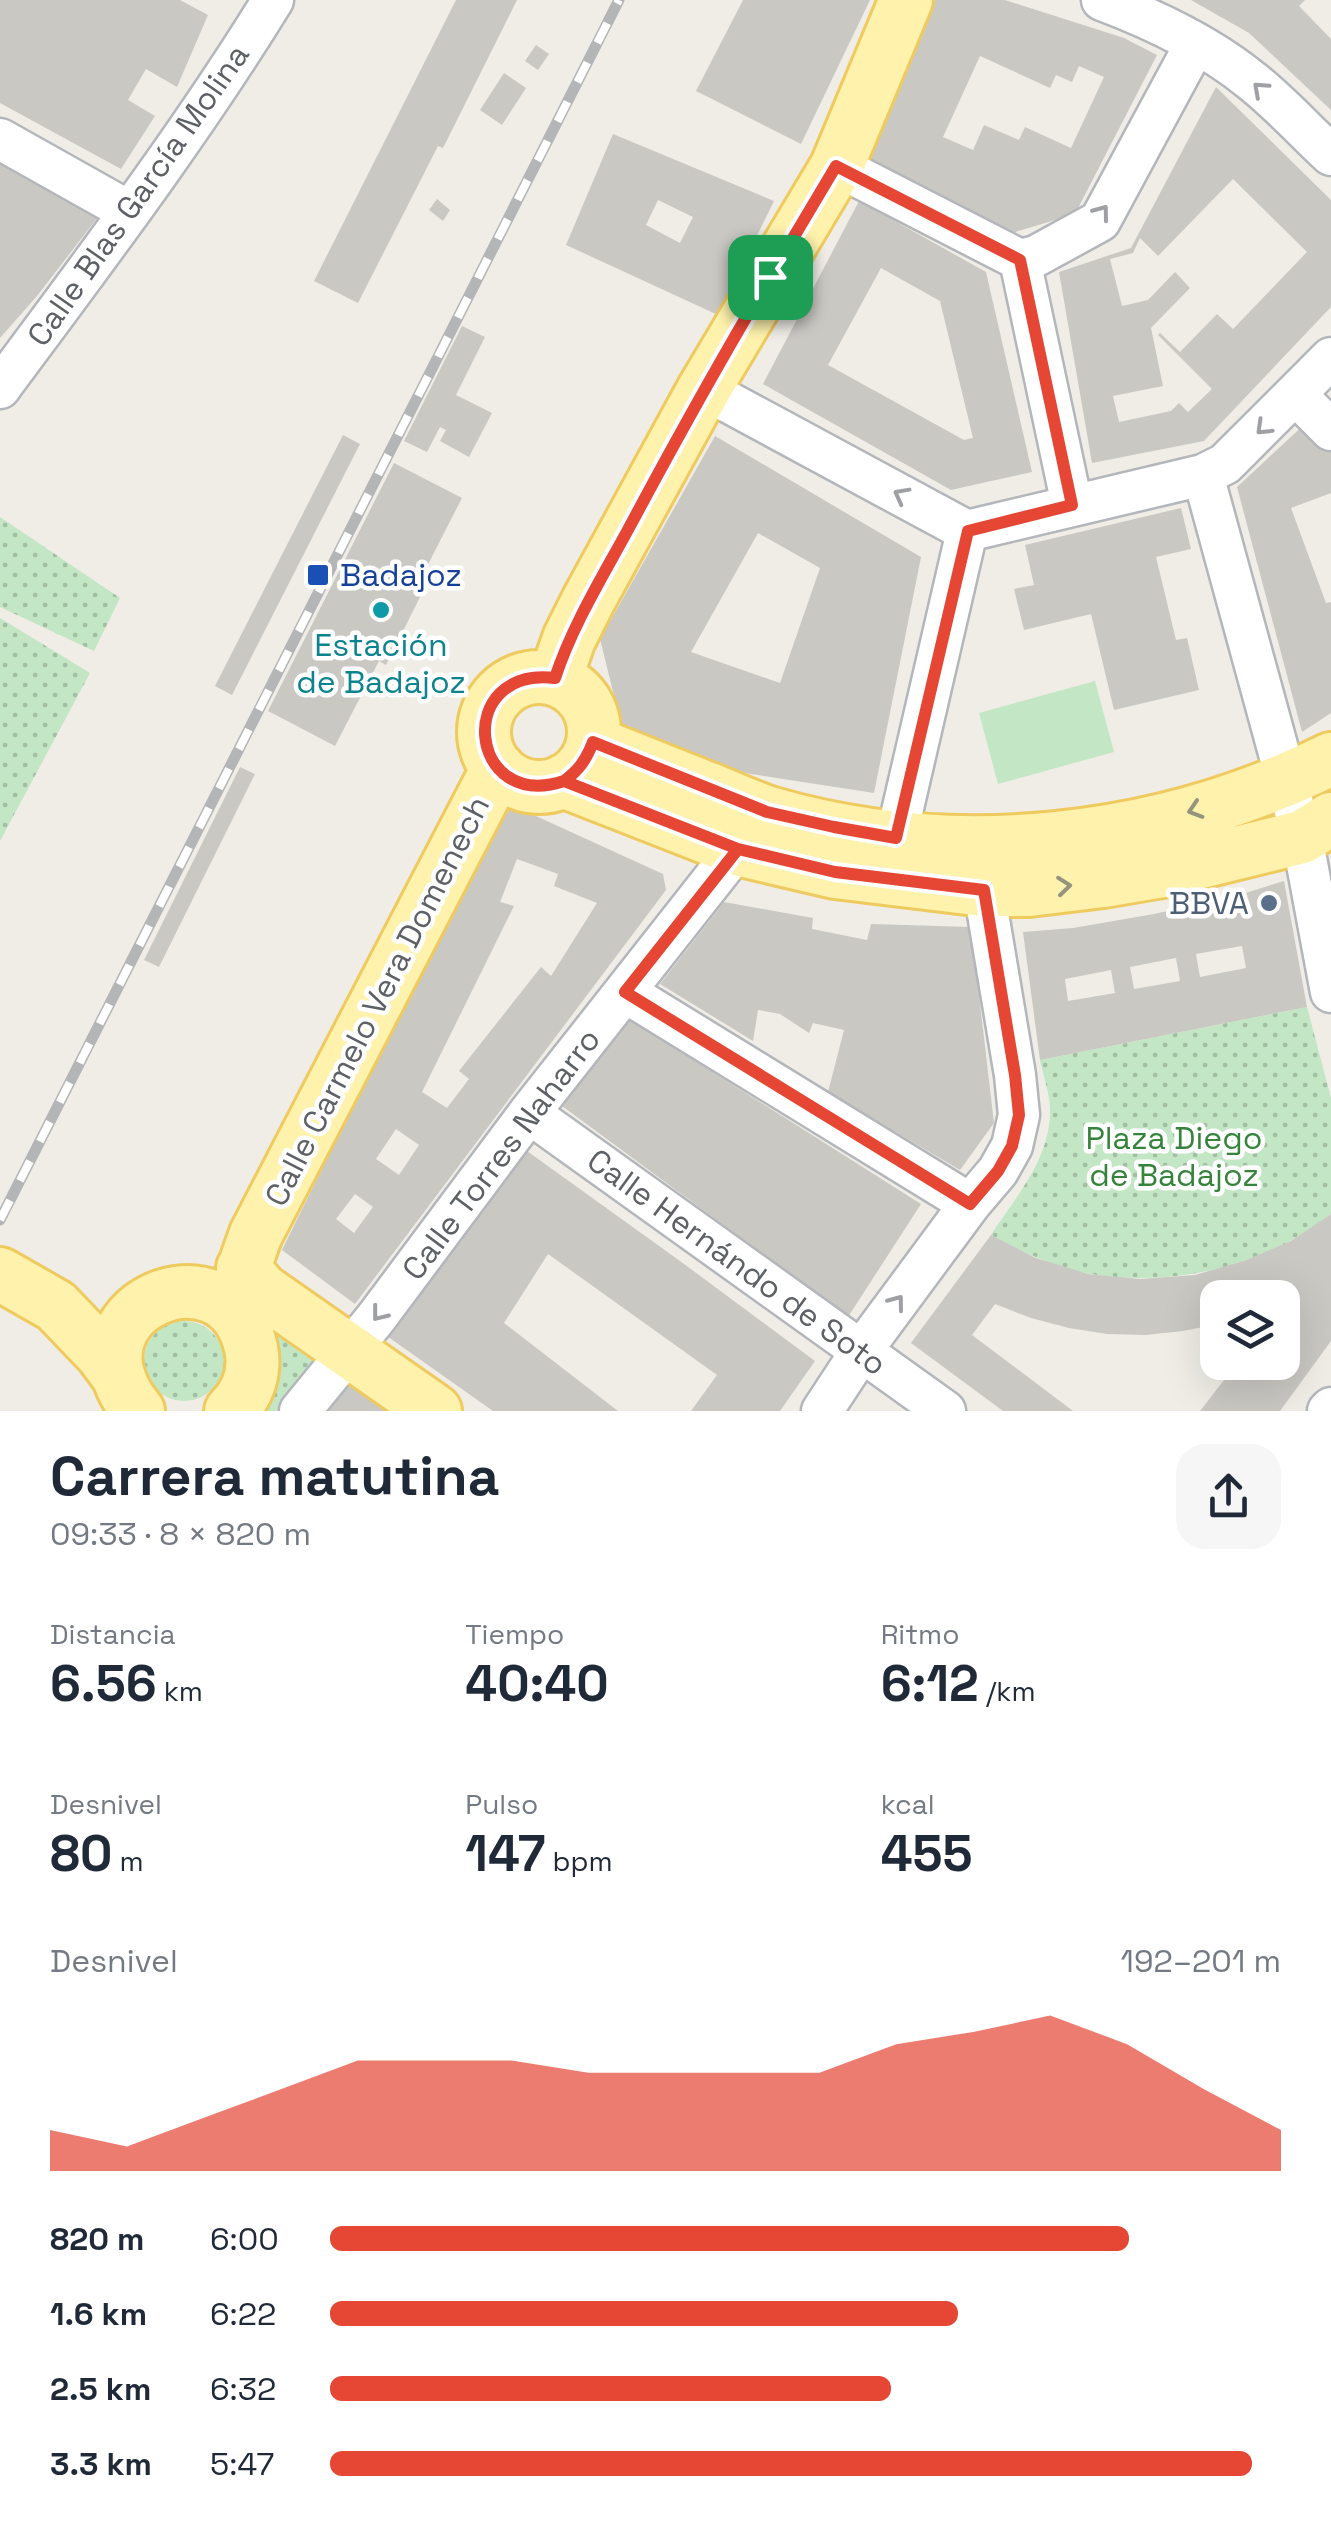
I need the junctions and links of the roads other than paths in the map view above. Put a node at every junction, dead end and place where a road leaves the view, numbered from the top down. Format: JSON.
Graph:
{"nodes":[{"id":1,"x":273,"y":0,"type":"edge"},
{"id":2,"x":906,"y":0,"type":"edge"},
{"id":3,"x":1102,"y":0,"type":"edge"},
{"id":4,"x":1196,"y":42,"type":"junction"},
{"id":5,"x":0,"y":139,"type":"edge"},
{"id":6,"x":1331,"y":156,"type":"edge"},
{"id":7,"x":836,"y":166,"type":"junction"},
{"id":8,"x":130,"y":212,"type":"junction"},
{"id":9,"x":1020,"y":260,"type":"junction"},
{"id":10,"x":1331,"y":358,"type":"edge"},
{"id":11,"x":0,"y":388,"type":"edge"},
{"id":12,"x":704,"y":389,"type":"junction"},
{"id":13,"x":1296,"y":395,"type":"junction"},
{"id":14,"x":1331,"y":430,"type":"edge"},
{"id":15,"x":1203,"y":475,"type":"junction"},
{"id":16,"x":1072,"y":505,"type":"junction"},
{"id":17,"x":968,"y":531,"type":"junction"},
{"id":18,"x":555,"y":678,"type":"junction"},
{"id":19,"x":578,"y":762,"type":"junction"},
{"id":20,"x":498,"y":768,"type":"junction"},
{"id":21,"x":1309,"y":769,"type":"edge"},
{"id":22,"x":1317,"y":828,"type":"edge"},
{"id":23,"x":896,"y":838,"type":"junction"},
{"id":24,"x":738,"y":849,"type":"junction"},
{"id":25,"x":984,"y":890,"type":"junction"},
{"id":26,"x":625,"y":992,"type":"junction"},
{"id":27,"x":1331,"y":992,"type":"edge"},
{"id":28,"x":529,"y":1113,"type":"junction"},
{"id":29,"x":970,"y":1204,"type":"junction"},
{"id":30,"x":250,"y":1251,"type":"junction"},
{"id":31,"x":0,"y":1274,"type":"edge"},
{"id":32,"x":167,"y":1299,"type":"junction"},
{"id":33,"x":56,"y":1306,"type":"junction"},
{"id":34,"x":244,"y":1326,"type":"junction"},
{"id":35,"x":862,"y":1350,"type":"junction"},
{"id":36,"x":348,"y":1352,"type":"junction"},
{"id":37,"x":128,"y":1394,"type":"edge"},
{"id":38,"x":232,"y":1411,"type":"edge"},
{"id":39,"x":300,"y":1411,"type":"edge"},
{"id":40,"x":435,"y":1411,"type":"edge"},
{"id":41,"x":822,"y":1411,"type":"edge"},
{"id":42,"x":945,"y":1411,"type":"edge"}],
"edges":[{"from":1,"to":8,"type":"street","name":"Calle Blas García Molina"},
{"from":2,"to":7,"type":"main road"},
{"from":3,"to":4,"type":"street"},
{"from":6,"to":4,"type":"street","one_way":true},
{"from":9,"to":4,"type":"street","one_way":true},
{"from":5,"to":8,"type":"street"},
{"from":7,"to":9,"type":"street"},
{"from":7,"to":12,"type":"main road"},
{"from":8,"to":11,"type":"street","name":"Calle Blas García Molina"},
{"from":9,"to":16,"type":"street"},
{"from":10,"to":13,"type":"street"},
{"from":17,"to":12,"type":"street","one_way":true},
{"from":12,"to":18,"type":"main road"},
{"from":13,"to":14,"type":"street"},
{"from":13,"to":15,"type":"street","one_way":true},
{"from":15,"to":16,"type":"street"},
{"from":15,"to":21,"type":"street"},
{"from":16,"to":17,"type":"street"},
{"from":17,"to":23,"type":"street"},
{"from":18,"to":19,"type":"main road"},
{"from":18,"to":20,"type":"main road"},
{"from":19,"to":20,"type":"main road"},
{"from":19,"to":23,"type":"main road"},
{"from":19,"to":24,"type":"main road"},
{"from":20,"to":30,"type":"main road","name":"Calle Carmelo Vera Domenech"},
{"from":21,"to":22,"type":"street"},
{"from":21,"to":23,"type":"main road","one_way":true},
{"from":25,"to":22,"type":"main road","one_way":true},
{"from":22,"to":27,"type":"street"},
{"from":24,"to":25,"type":"main road"},
{"from":24,"to":26,"type":"street","name":"Calle Torres Naharro"},
{"from":25,"to":29,"type":"street"},
{"from":26,"to":28,"type":"street","name":"Calle Torres Naharro"},
{"from":26,"to":29,"type":"street"},
{"from":28,"to":35,"type":"street","name":"Calle Hernándo de Soto"},
{"from":28,"to":36,"type":"street","name":"Calle Torres Naharro","one_way":true},
{"from":35,"to":29,"type":"street","one_way":true},
{"from":30,"to":32,"type":"main road","name":"Calle Carmelo Vera Domenech"},
{"from":30,"to":34,"type":"main road","name":"Calle Carmelo Vera Domenech"},
{"from":30,"to":36,"type":"main road"},
{"from":31,"to":33,"type":"main road"},
{"from":32,"to":33,"type":"main road"},
{"from":32,"to":34,"type":"main road"},
{"from":32,"to":37,"type":"main road","name":"Calle Carmelo Vera Domenech"},
{"from":33,"to":37,"type":"main road"},
{"from":34,"to":38,"type":"main road","name":"Calle Carmelo Vera Domenech"},
{"from":35,"to":41,"type":"street"},
{"from":35,"to":42,"type":"street","name":"Calle Hernándo de Soto"},
{"from":36,"to":39,"type":"street","name":"Calle Torres Naharro"},
{"from":36,"to":40,"type":"main road"}]}
